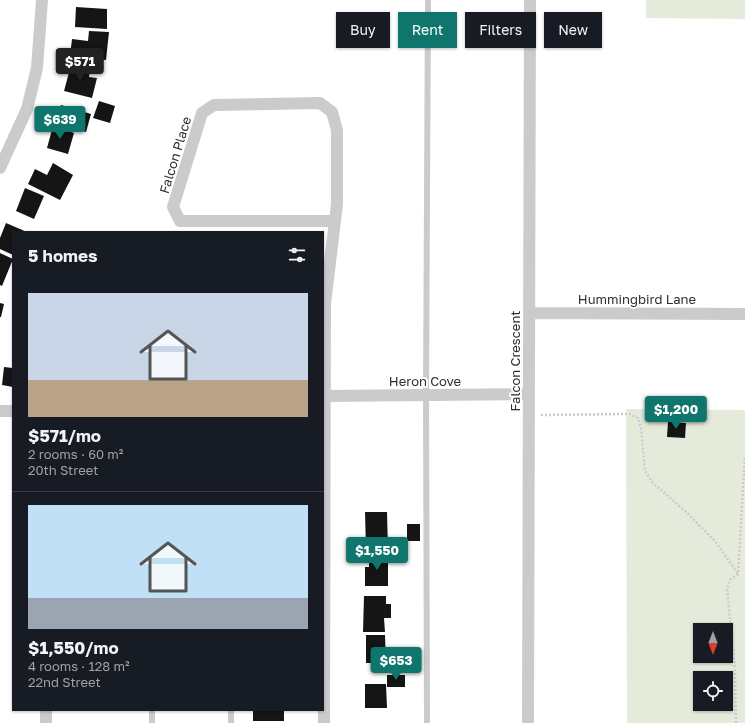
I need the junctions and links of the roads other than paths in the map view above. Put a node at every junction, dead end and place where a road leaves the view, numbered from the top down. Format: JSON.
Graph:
{"nodes":[{"id":1,"x":42,"y":0,"type":"edge"},
{"id":2,"x":428,"y":0,"type":"edge"},
{"id":3,"x":530,"y":0,"type":"edge"},
{"id":4,"x":0,"y":168,"type":"edge"},
{"id":5,"x":335,"y":221,"type":"junction"},
{"id":6,"x":324,"y":304,"type":"edge"},
{"id":7,"x":529,"y":313,"type":"junction"},
{"id":8,"x":745,"y":314,"type":"edge"},
{"id":9,"x":528,"y":394,"type":"junction"},
{"id":10,"x":426,"y":395,"type":"junction"},
{"id":11,"x":324,"y":396,"type":"edge"},
{"id":12,"x":0,"y":411,"type":"edge"},
{"id":13,"x":12,"y":411,"type":"edge"},
{"id":14,"x":46,"y":711,"type":"edge"},
{"id":15,"x":152,"y":711,"type":"edge"},
{"id":16,"x":231,"y":711,"type":"edge"},
{"id":17,"x":324,"y":711,"type":"edge"},
{"id":18,"x":46,"y":723,"type":"edge"},
{"id":19,"x":152,"y":723,"type":"edge"},
{"id":20,"x":231,"y":723,"type":"edge"},
{"id":21,"x":324,"y":723,"type":"edge"},
{"id":22,"x":427,"y":723,"type":"edge"},
{"id":23,"x":528,"y":723,"type":"edge"}],
"edges":[{"from":1,"to":4,"type":"street"},
{"from":2,"to":10,"type":"lane"},
{"from":3,"to":7,"type":"street","name":"Falcon Crescent"},
{"from":5,"to":5,"type":"street","name":"Falcon Place"},
{"from":5,"to":6,"type":"street","name":"Falcon Place"},
{"from":7,"to":8,"type":"street","name":"Hummingbird Lane"},
{"from":7,"to":9,"type":"street","name":"Falcon Crescent"},
{"from":9,"to":10,"type":"street","name":"Heron Cove"},
{"from":9,"to":23,"type":"street","name":"Falcon Crescent"},
{"from":10,"to":11,"type":"street","name":"Heron Cove"},
{"from":10,"to":22,"type":"lane"},
{"from":12,"to":13,"type":"street"},
{"from":14,"to":18,"type":"street"},
{"from":15,"to":19,"type":"lane"},
{"from":16,"to":20,"type":"lane"},
{"from":17,"to":21,"type":"street","name":"Falcon Place"}]}
